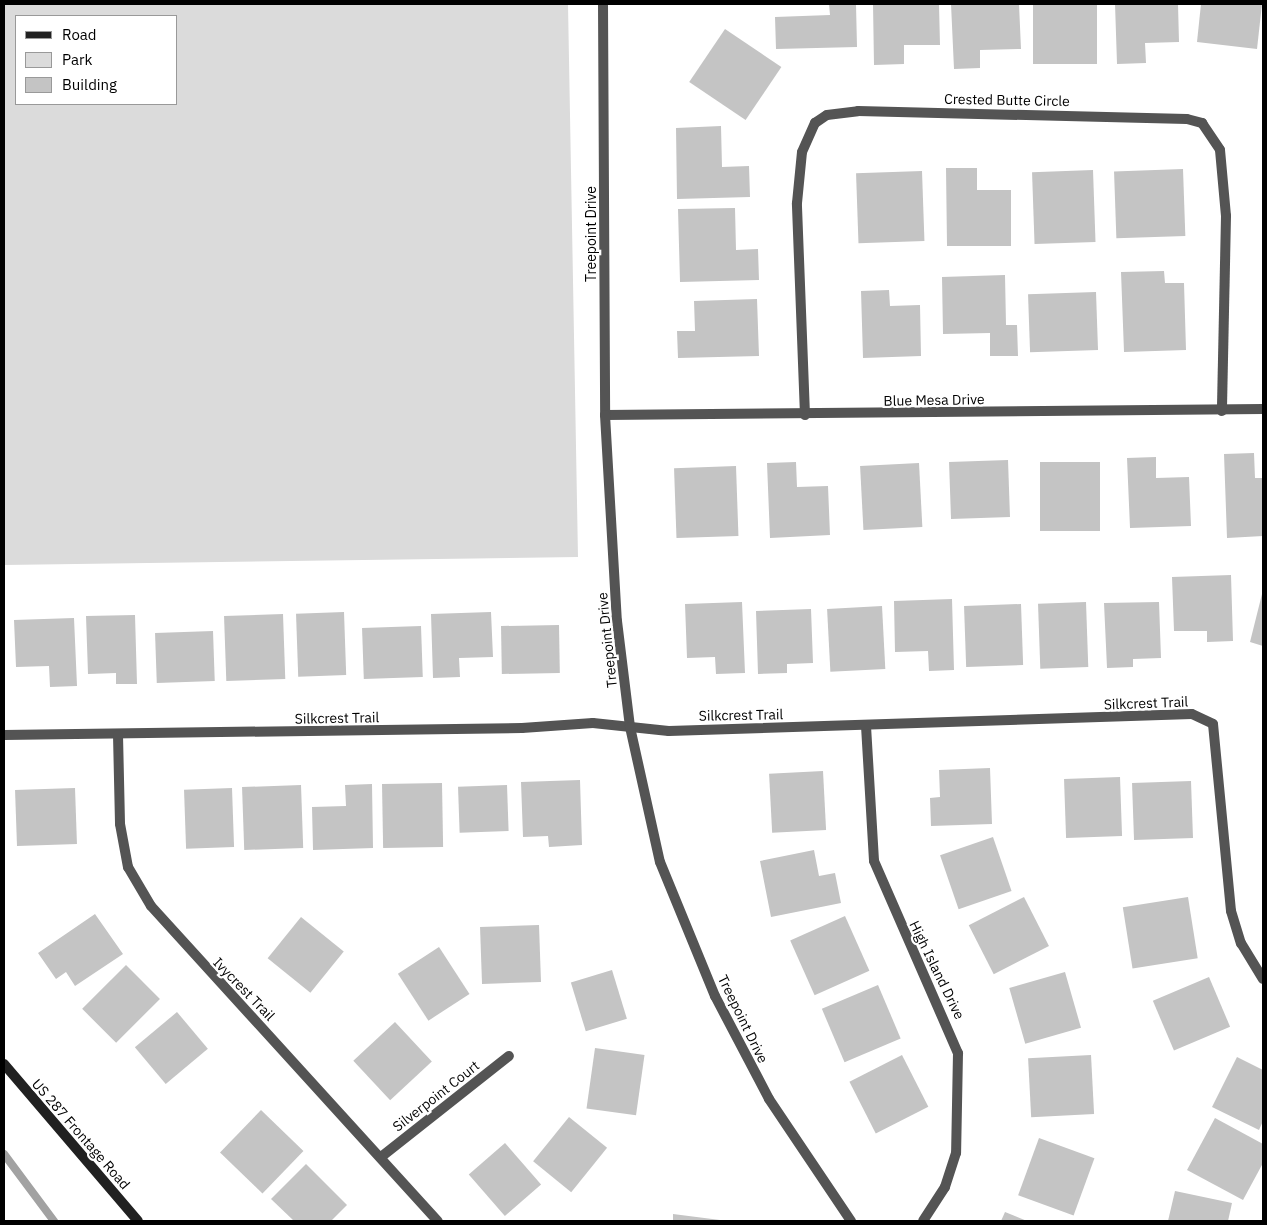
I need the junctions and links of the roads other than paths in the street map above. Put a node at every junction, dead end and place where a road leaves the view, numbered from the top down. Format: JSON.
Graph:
{"nodes":[{"id":1,"x":603,"y":4,"type":"edge"},
{"id":2,"x":1263,"y":410,"type":"edge"},
{"id":3,"x":1222,"y":411,"type":"junction"},
{"id":4,"x":605,"y":414,"type":"junction"},
{"id":5,"x":805,"y":415,"type":"junction"},
{"id":6,"x":866,"y":726,"type":"junction"},
{"id":7,"x":630,"y":727,"type":"junction"},
{"id":8,"x":4,"y":735,"type":"edge"},
{"id":9,"x":118,"y":735,"type":"junction"},
{"id":10,"x":1263,"y":979,"type":"edge"},
{"id":11,"x":509,"y":1056,"type":"dead end"},
{"id":12,"x":4,"y":1064,"type":"edge"},
{"id":13,"x":381,"y":1157,"type":"junction"},
{"id":14,"x":138,"y":1221,"type":"edge"},
{"id":15,"x":438,"y":1221,"type":"edge"},
{"id":16,"x":851,"y":1221,"type":"edge"},
{"id":17,"x":923,"y":1221,"type":"edge"}],
"edges":[{"from":1,"to":4,"type":"street","name":"Treepoint Drive"},
{"from":2,"to":3,"type":"street","name":"Blue Mesa Drive"},
{"from":3,"to":5,"type":"street","name":"Blue Mesa Drive"},
{"from":3,"to":5,"type":"street","name":"Crested Butte Circle"},
{"from":4,"to":5,"type":"street","name":"Blue Mesa Drive"},
{"from":4,"to":7,"type":"street","name":"Treepoint Drive"},
{"from":6,"to":7,"type":"street","name":"Silkcrest Trail"},
{"from":6,"to":10,"type":"street","name":"Silkcrest Trail"},
{"from":6,"to":17,"type":"street","name":"High Island Drive"},
{"from":7,"to":9,"type":"street","name":"Silkcrest Trail"},
{"from":7,"to":16,"type":"street","name":"Treepoint Drive"},
{"from":8,"to":9,"type":"street","name":"Silkcrest Trail"},
{"from":9,"to":13,"type":"street","name":"Ivycrest Trail"},
{"from":11,"to":13,"type":"street","name":"Silverpoint Court"},
{"from":12,"to":14,"type":"main road","name":"US 287 Frontage Road"},
{"from":13,"to":15,"type":"street","name":"Ivycrest Trail"}]}
